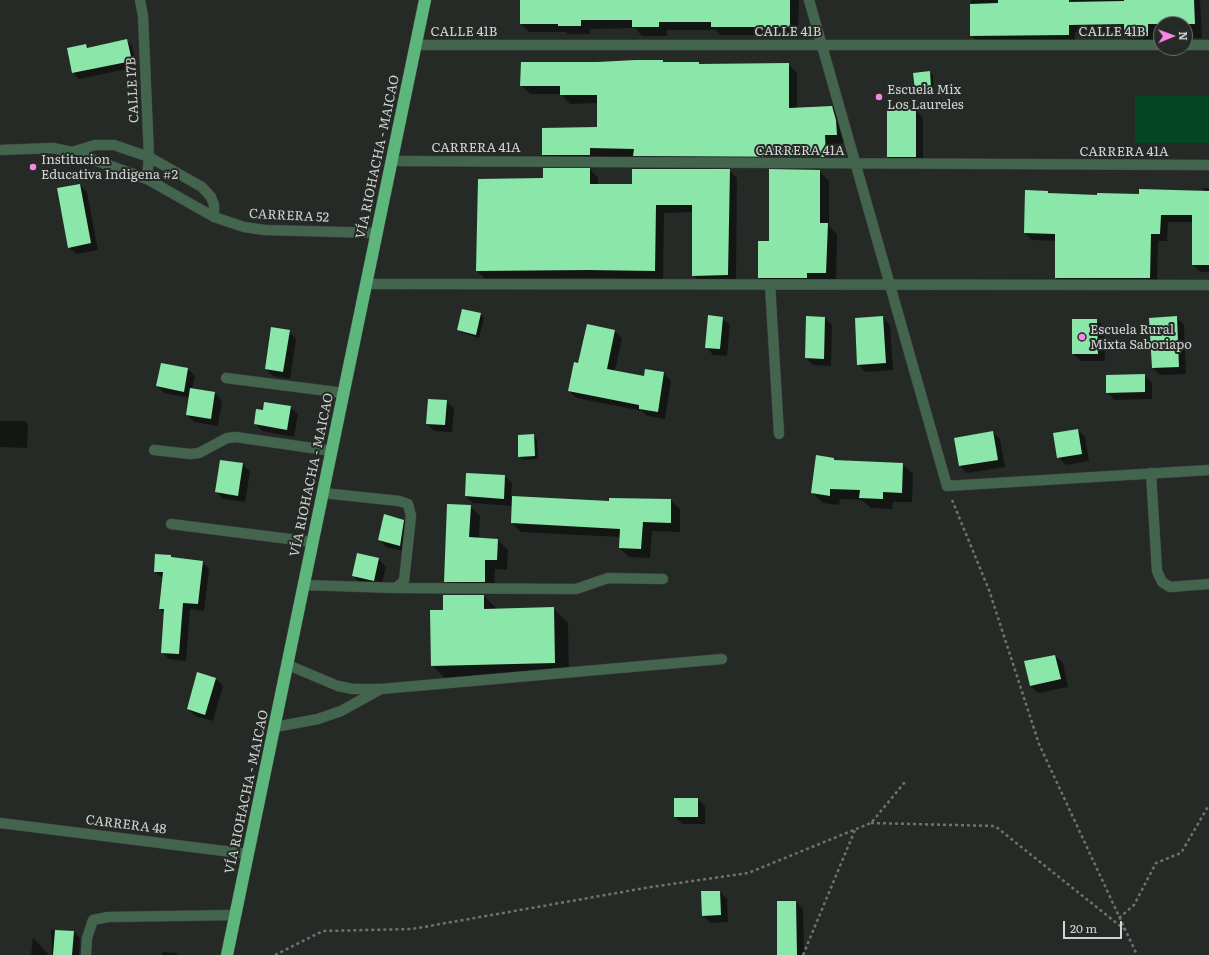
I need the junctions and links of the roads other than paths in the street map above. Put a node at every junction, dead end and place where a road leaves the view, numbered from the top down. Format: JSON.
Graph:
{"nodes":[{"id":1,"x":140,"y":0,"type":"edge"},
{"id":2,"x":425,"y":0,"type":"edge"},
{"id":3,"x":809,"y":0,"type":"edge"},
{"id":4,"x":416,"y":45,"type":"junction"},
{"id":5,"x":822,"y":45,"type":"junction"},
{"id":6,"x":1153,"y":45,"type":"edge"},
{"id":7,"x":1193,"y":45,"type":"edge"},
{"id":8,"x":1209,"y":45,"type":"edge"},
{"id":9,"x":0,"y":150,"type":"edge"},
{"id":10,"x":72,"y":152,"type":"junction"},
{"id":11,"x":149,"y":157,"type":"junction"},
{"id":12,"x":392,"y":161,"type":"junction"},
{"id":13,"x":856,"y":164,"type":"junction"},
{"id":14,"x":1209,"y":165,"type":"edge"},
{"id":15,"x":148,"y":179,"type":"junction"},
{"id":16,"x":214,"y":217,"type":"junction"},
{"id":17,"x":376,"y":233,"type":"junction"},
{"id":18,"x":366,"y":284,"type":"junction"},
{"id":19,"x":770,"y":285,"type":"junction"},
{"id":20,"x":890,"y":285,"type":"junction"},
{"id":21,"x":1209,"y":285,"type":"edge"},
{"id":22,"x":226,"y":378,"type":"dead end"},
{"id":23,"x":344,"y":393,"type":"junction"},
{"id":24,"x":779,"y":434,"type":"dead end"},
{"id":25,"x":154,"y":450,"type":"dead end"},
{"id":26,"x":332,"y":451,"type":"junction"},
{"id":27,"x":1209,"y":470,"type":"edge"},
{"id":28,"x":1151,"y":473,"type":"junction"},
{"id":29,"x":323,"y":493,"type":"junction"},
{"id":30,"x":171,"y":524,"type":"dead end"},
{"id":31,"x":313,"y":542,"type":"junction"},
{"id":32,"x":663,"y":578,"type":"dead end"},
{"id":33,"x":1209,"y":584,"type":"edge"},
{"id":34,"x":304,"y":585,"type":"junction"},
{"id":35,"x":396,"y":588,"type":"junction"},
{"id":36,"x":722,"y":658,"type":"dead end"},
{"id":37,"x":288,"y":665,"type":"junction"},
{"id":38,"x":381,"y":689,"type":"junction"},
{"id":39,"x":274,"y":727,"type":"junction"},
{"id":40,"x":0,"y":823,"type":"edge"},
{"id":41,"x":248,"y":854,"type":"junction"},
{"id":42,"x":236,"y":915,"type":"junction"},
{"id":43,"x":86,"y":955,"type":"edge"},
{"id":44,"x":228,"y":955,"type":"edge"}],
"edges":[{"from":1,"to":11,"type":"street","name":"CALLE 17B"},
{"from":2,"to":4,"type":"highway","name":"VÍA RIOHACHA - MAICAO"},
{"from":3,"to":5,"type":"street"},
{"from":4,"to":5,"type":"street","name":"CALLE 41B"},
{"from":4,"to":12,"type":"highway","name":"VÍA RIOHACHA - MAICAO"},
{"from":5,"to":6,"type":"street","name":"CALLE 41B"},
{"from":5,"to":13,"type":"street"},
{"from":7,"to":8,"type":"street"},
{"from":9,"to":10,"type":"street","name":"CARRERA 52"},
{"from":10,"to":11,"type":"street"},
{"from":10,"to":15,"type":"street","name":"CARRERA 52"},
{"from":11,"to":15,"type":"street","name":"CALLE 17B"},
{"from":11,"to":16,"type":"street"},
{"from":12,"to":13,"type":"street","name":"CARRERA 41A"},
{"from":12,"to":17,"type":"highway","name":"VÍA RIOHACHA - MAICAO"},
{"from":13,"to":14,"type":"street","name":"CARRERA 41A"},
{"from":13,"to":20,"type":"street"},
{"from":15,"to":16,"type":"street","name":"CARRERA 52"},
{"from":16,"to":17,"type":"street","name":"CARRERA 52"},
{"from":17,"to":18,"type":"highway","name":"VÍA RIOHACHA - MAICAO"},
{"from":18,"to":19,"type":"street"},
{"from":18,"to":23,"type":"highway","name":"VÍA RIOHACHA - MAICAO"},
{"from":19,"to":20,"type":"street"},
{"from":19,"to":24,"type":"street"},
{"from":20,"to":21,"type":"street"},
{"from":20,"to":28,"type":"street"},
{"from":22,"to":23,"type":"street"},
{"from":23,"to":26,"type":"highway","name":"VÍA RIOHACHA - MAICAO"},
{"from":25,"to":26,"type":"street"},
{"from":26,"to":29,"type":"highway","name":"VÍA RIOHACHA - MAICAO"},
{"from":27,"to":28,"type":"street"},
{"from":28,"to":33,"type":"street"},
{"from":29,"to":31,"type":"highway","name":"VÍA RIOHACHA - MAICAO"},
{"from":29,"to":35,"type":"street"},
{"from":30,"to":31,"type":"street"},
{"from":31,"to":34,"type":"highway","name":"VÍA RIOHACHA - MAICAO"},
{"from":32,"to":35,"type":"street"},
{"from":34,"to":35,"type":"street"},
{"from":34,"to":37,"type":"highway","name":"VÍA RIOHACHA - MAICAO"},
{"from":36,"to":38,"type":"street"},
{"from":37,"to":38,"type":"street"},
{"from":37,"to":39,"type":"highway","name":"VÍA RIOHACHA - MAICAO"},
{"from":38,"to":39,"type":"street"},
{"from":39,"to":41,"type":"highway","name":"VÍA RIOHACHA - MAICAO"},
{"from":40,"to":41,"type":"street","name":"CARRERA 48"},
{"from":41,"to":42,"type":"highway","name":"VÍA RIOHACHA - MAICAO"},
{"from":42,"to":43,"type":"street"},
{"from":42,"to":44,"type":"highway","name":"VÍA RIOHACHA - MAICAO"}]}
